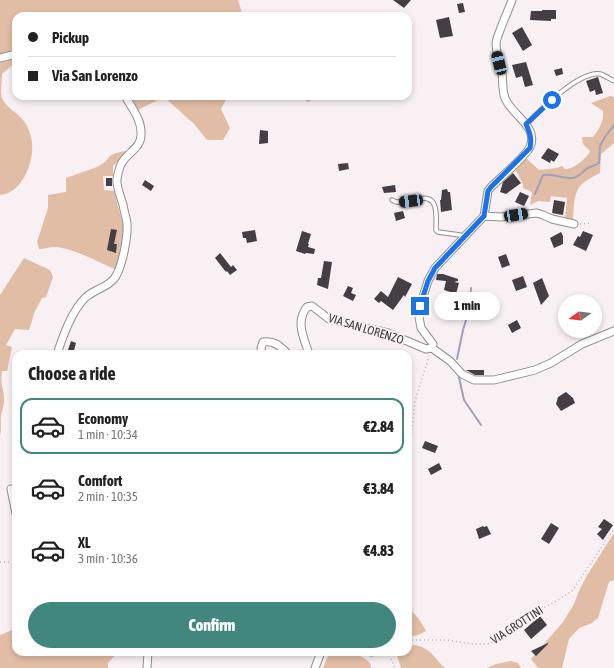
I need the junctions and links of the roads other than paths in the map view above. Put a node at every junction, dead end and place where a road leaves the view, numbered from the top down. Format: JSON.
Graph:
{"nodes":[{"id":1,"x":512,"y":0,"type":"edge"},
{"id":2,"x":12,"y":55,"type":"edge"},
{"id":3,"x":0,"y":58,"type":"edge"},
{"id":4,"x":614,"y":81,"type":"edge"},
{"id":5,"x":127,"y":100,"type":"edge"},
{"id":6,"x":526,"y":124,"type":"junction"},
{"id":7,"x":392,"y":200,"type":"dead end"},
{"id":8,"x":484,"y":216,"type":"junction"},
{"id":9,"x":574,"y":224,"type":"road end"},
{"id":10,"x":464,"y":237,"type":"junction"},
{"id":11,"x":614,"y":331,"type":"edge"},
{"id":12,"x":432,"y":348,"type":"junction"},
{"id":13,"x":58,"y":350,"type":"edge"},
{"id":14,"x":261,"y":350,"type":"edge"},
{"id":15,"x":284,"y":350,"type":"edge"},
{"id":16,"x":308,"y":350,"type":"edge"},
{"id":17,"x":11,"y":489,"type":"dead end"},
{"id":18,"x":12,"y":494,"type":"edge"},
{"id":19,"x":148,"y":656,"type":"edge"},
{"id":20,"x":319,"y":656,"type":"edge"},
{"id":21,"x":148,"y":668,"type":"edge"},
{"id":22,"x":315,"y":668,"type":"edge"}],
"edges":[{"from":1,"to":6,"type":"street"},
{"from":2,"to":3,"type":"street"},
{"from":4,"to":6,"type":"lane"},
{"from":5,"to":13,"type":"street"},
{"from":6,"to":8,"type":"street"},
{"from":7,"to":10,"type":"lane"},
{"from":8,"to":9,"type":"street"},
{"from":8,"to":10,"type":"street","name":"VIA SAN LORENZO"},
{"from":10,"to":12,"type":"street","name":"VIA SAN LORENZO"},
{"from":11,"to":12,"type":"street"},
{"from":12,"to":16,"type":"street","name":"VIA SAN LORENZO"},
{"from":14,"to":15,"type":"street"},
{"from":17,"to":18,"type":"street"},
{"from":19,"to":21,"type":"street"},
{"from":20,"to":22,"type":"street"}]}
